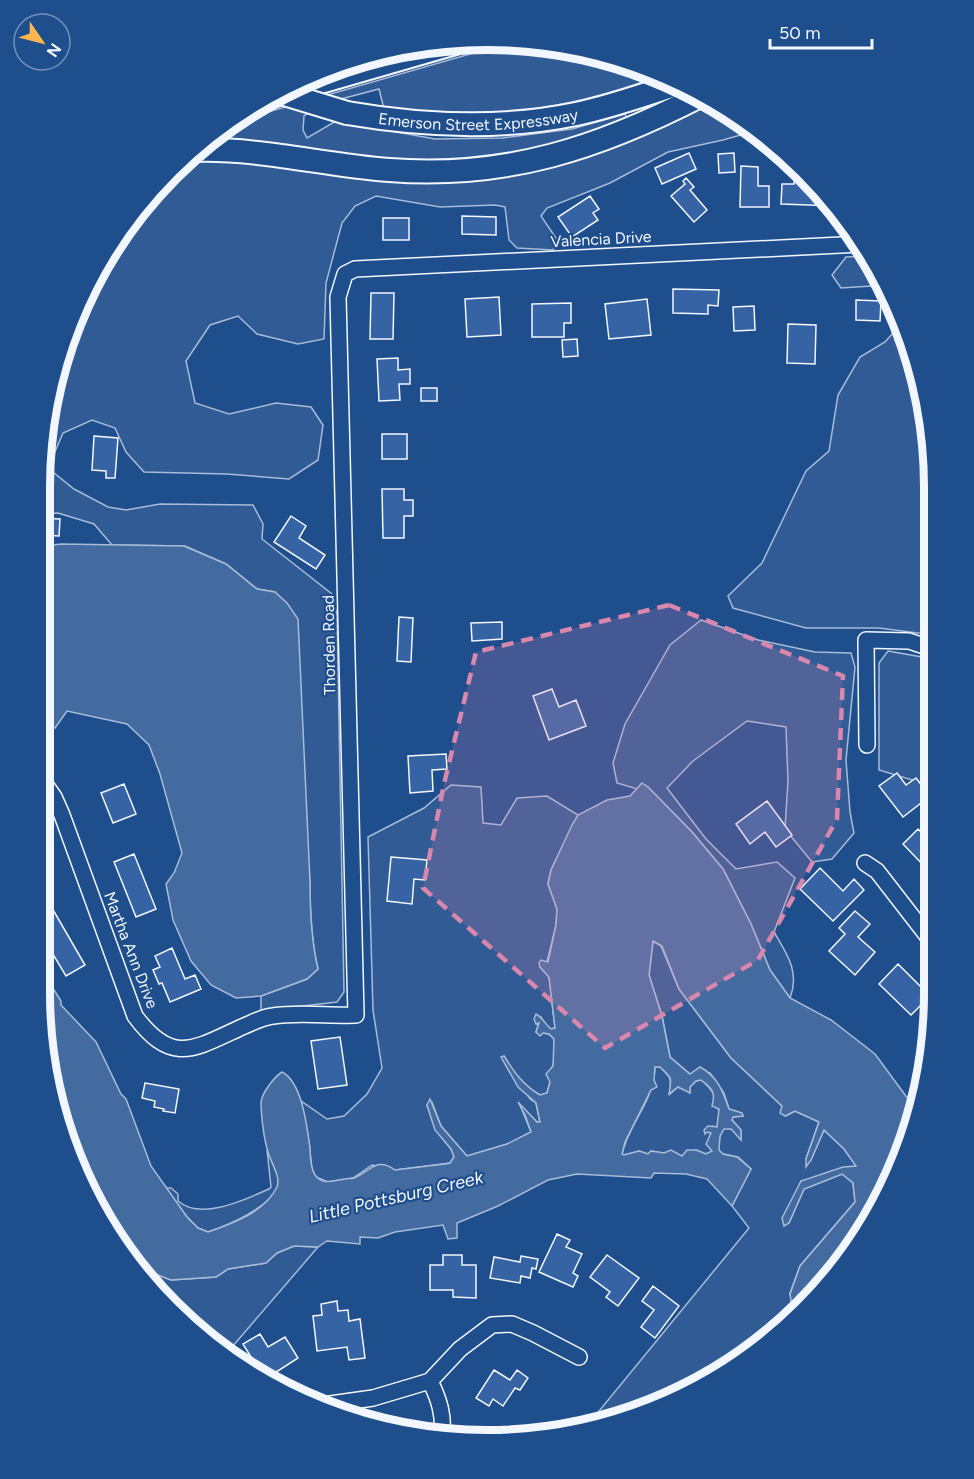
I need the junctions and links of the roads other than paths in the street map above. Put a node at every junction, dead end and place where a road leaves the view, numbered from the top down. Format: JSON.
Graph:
{"nodes":[{"id":1,"x":407,"y":57,"type":"edge"},
{"id":2,"x":326,"y":81,"type":"edge"},
{"id":3,"x":665,"y":88,"type":"edge"},
{"id":4,"x":291,"y":96,"type":"edge"},
{"id":5,"x":691,"y":100,"type":"edge"},
{"id":6,"x":208,"y":150,"type":"edge"},
{"id":7,"x":851,"y":244,"type":"edge"},
{"id":8,"x":345,"y":274,"type":"joint"},
{"id":9,"x":924,"y":646,"type":"edge"},
{"id":10,"x":867,"y":745,"type":"dead end"},
{"id":11,"x":50,"y":791,"type":"edge"},
{"id":12,"x":865,"y":863,"type":"dead end"},
{"id":13,"x":924,"y":932,"type":"edge"},
{"id":14,"x":356,"y":1016,"type":"joint"},
{"id":15,"x":579,"y":1357,"type":"dead end"},
{"id":16,"x":430,"y":1381,"type":"junction"},
{"id":17,"x":338,"y":1403,"type":"edge"},
{"id":18,"x":443,"y":1427,"type":"edge"}],
"edges":[{"from":1,"to":2,"type":"highway"},
{"from":3,"to":4,"type":"highway","name":"Emerson Street Expressway","bridge":true},
{"from":5,"to":6,"type":"highway"},
{"from":7,"to":8,"type":"street","name":"Valencia Drive"},
{"from":8,"to":14,"type":"street","name":"Thorden Road"},
{"from":9,"to":10,"type":"street"},
{"from":11,"to":14,"type":"street","name":"Martha Ann Drive"},
{"from":12,"to":13,"type":"street"},
{"from":15,"to":16,"type":"street"},
{"from":16,"to":17,"type":"street"},
{"from":16,"to":18,"type":"street"}]}
